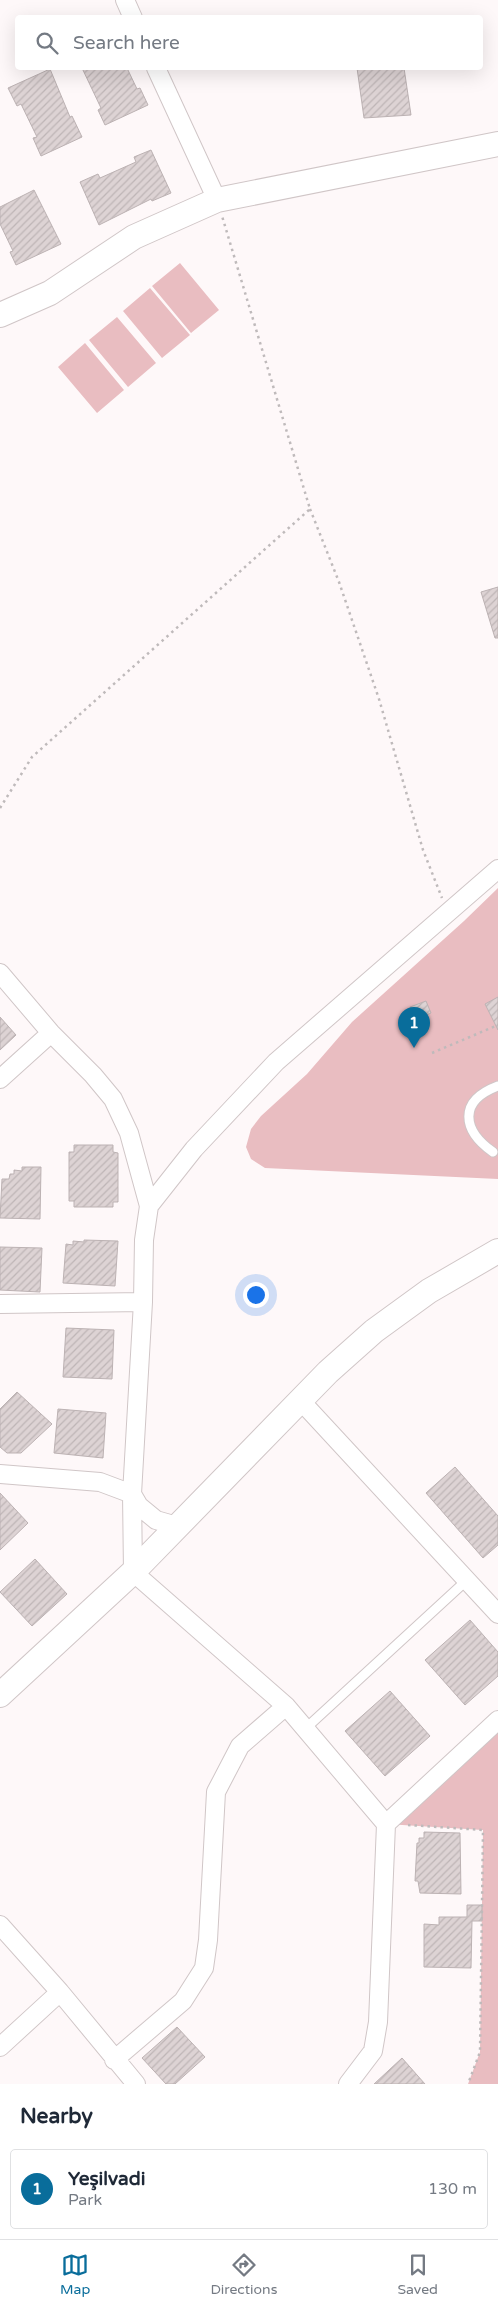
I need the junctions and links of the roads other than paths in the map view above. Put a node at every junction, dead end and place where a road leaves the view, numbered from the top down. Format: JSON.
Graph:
{"nodes":[{"id":1,"x":125,"y":0,"type":"edge"},
{"id":2,"x":132,"y":15,"type":"edge"},
{"id":3,"x":157,"y":70,"type":"edge"},
{"id":4,"x":498,"y":144,"type":"edge"},
{"id":5,"x":217,"y":200,"type":"junction"},
{"id":6,"x":0,"y":315,"type":"edge"},
{"id":7,"x":498,"y":869,"type":"edge"},
{"id":8,"x":0,"y":973,"type":"edge"},
{"id":9,"x":51,"y":1033,"type":"junction"},
{"id":10,"x":0,"y":1079,"type":"edge"},
{"id":11,"x":498,"y":1086,"type":"edge"},
{"id":12,"x":493,"y":1152,"type":"dead end"},
{"id":13,"x":149,"y":1206,"type":"junction"},
{"id":14,"x":498,"y":1251,"type":"edge"},
{"id":15,"x":143,"y":1302,"type":"junction"},
{"id":16,"x":0,"y":1304,"type":"edge"},
{"id":17,"x":300,"y":1400,"type":"junction"},
{"id":18,"x":0,"y":1474,"type":"edge"},
{"id":19,"x":132,"y":1494,"type":"junction"},
{"id":20,"x":177,"y":1526,"type":"junction"},
{"id":21,"x":133,"y":1572,"type":"junction"},
{"id":22,"x":467,"y":1580,"type":"junction"},
{"id":23,"x":498,"y":1614,"type":"edge"},
{"id":24,"x":0,"y":1695,"type":"edge"},
{"id":25,"x":286,"y":1706,"type":"junction"},
{"id":26,"x":498,"y":1720,"type":"edge"},
{"id":27,"x":305,"y":1729,"type":"junction"},
{"id":28,"x":386,"y":1824,"type":"junction"},
{"id":29,"x":3,"y":1933,"type":"edge"},
{"id":30,"x":60,"y":1992,"type":"junction"},
{"id":31,"x":0,"y":2047,"type":"edge"},
{"id":32,"x":114,"y":2060,"type":"junction"},
{"id":33,"x":136,"y":2084,"type":"edge"},
{"id":34,"x":348,"y":2084,"type":"edge"}],
"edges":[{"from":1,"to":2,"type":"street"},
{"from":3,"to":5,"type":"street"},
{"from":4,"to":5,"type":"street"},
{"from":5,"to":6,"type":"street"},
{"from":7,"to":13,"type":"street"},
{"from":8,"to":9,"type":"street"},
{"from":9,"to":10,"type":"street"},
{"from":9,"to":13,"type":"street"},
{"from":11,"to":12,"type":"lane"},
{"from":13,"to":15,"type":"street"},
{"from":14,"to":17,"type":"street"},
{"from":15,"to":16,"type":"street"},
{"from":15,"to":19,"type":"street"},
{"from":17,"to":20,"type":"street"},
{"from":17,"to":22,"type":"street"},
{"from":18,"to":19,"type":"street"},
{"from":19,"to":20,"type":"street"},
{"from":19,"to":21,"type":"street"},
{"from":20,"to":21,"type":"street"},
{"from":21,"to":24,"type":"street"},
{"from":21,"to":25,"type":"street"},
{"from":22,"to":23,"type":"street"},
{"from":22,"to":27,"type":"lane"},
{"from":25,"to":27,"type":"street"},
{"from":25,"to":32,"type":"street"},
{"from":26,"to":28,"type":"street"},
{"from":27,"to":28,"type":"street"},
{"from":28,"to":34,"type":"street"},
{"from":29,"to":30,"type":"street"},
{"from":30,"to":31,"type":"street"},
{"from":30,"to":32,"type":"street"},
{"from":32,"to":33,"type":"street"}]}
